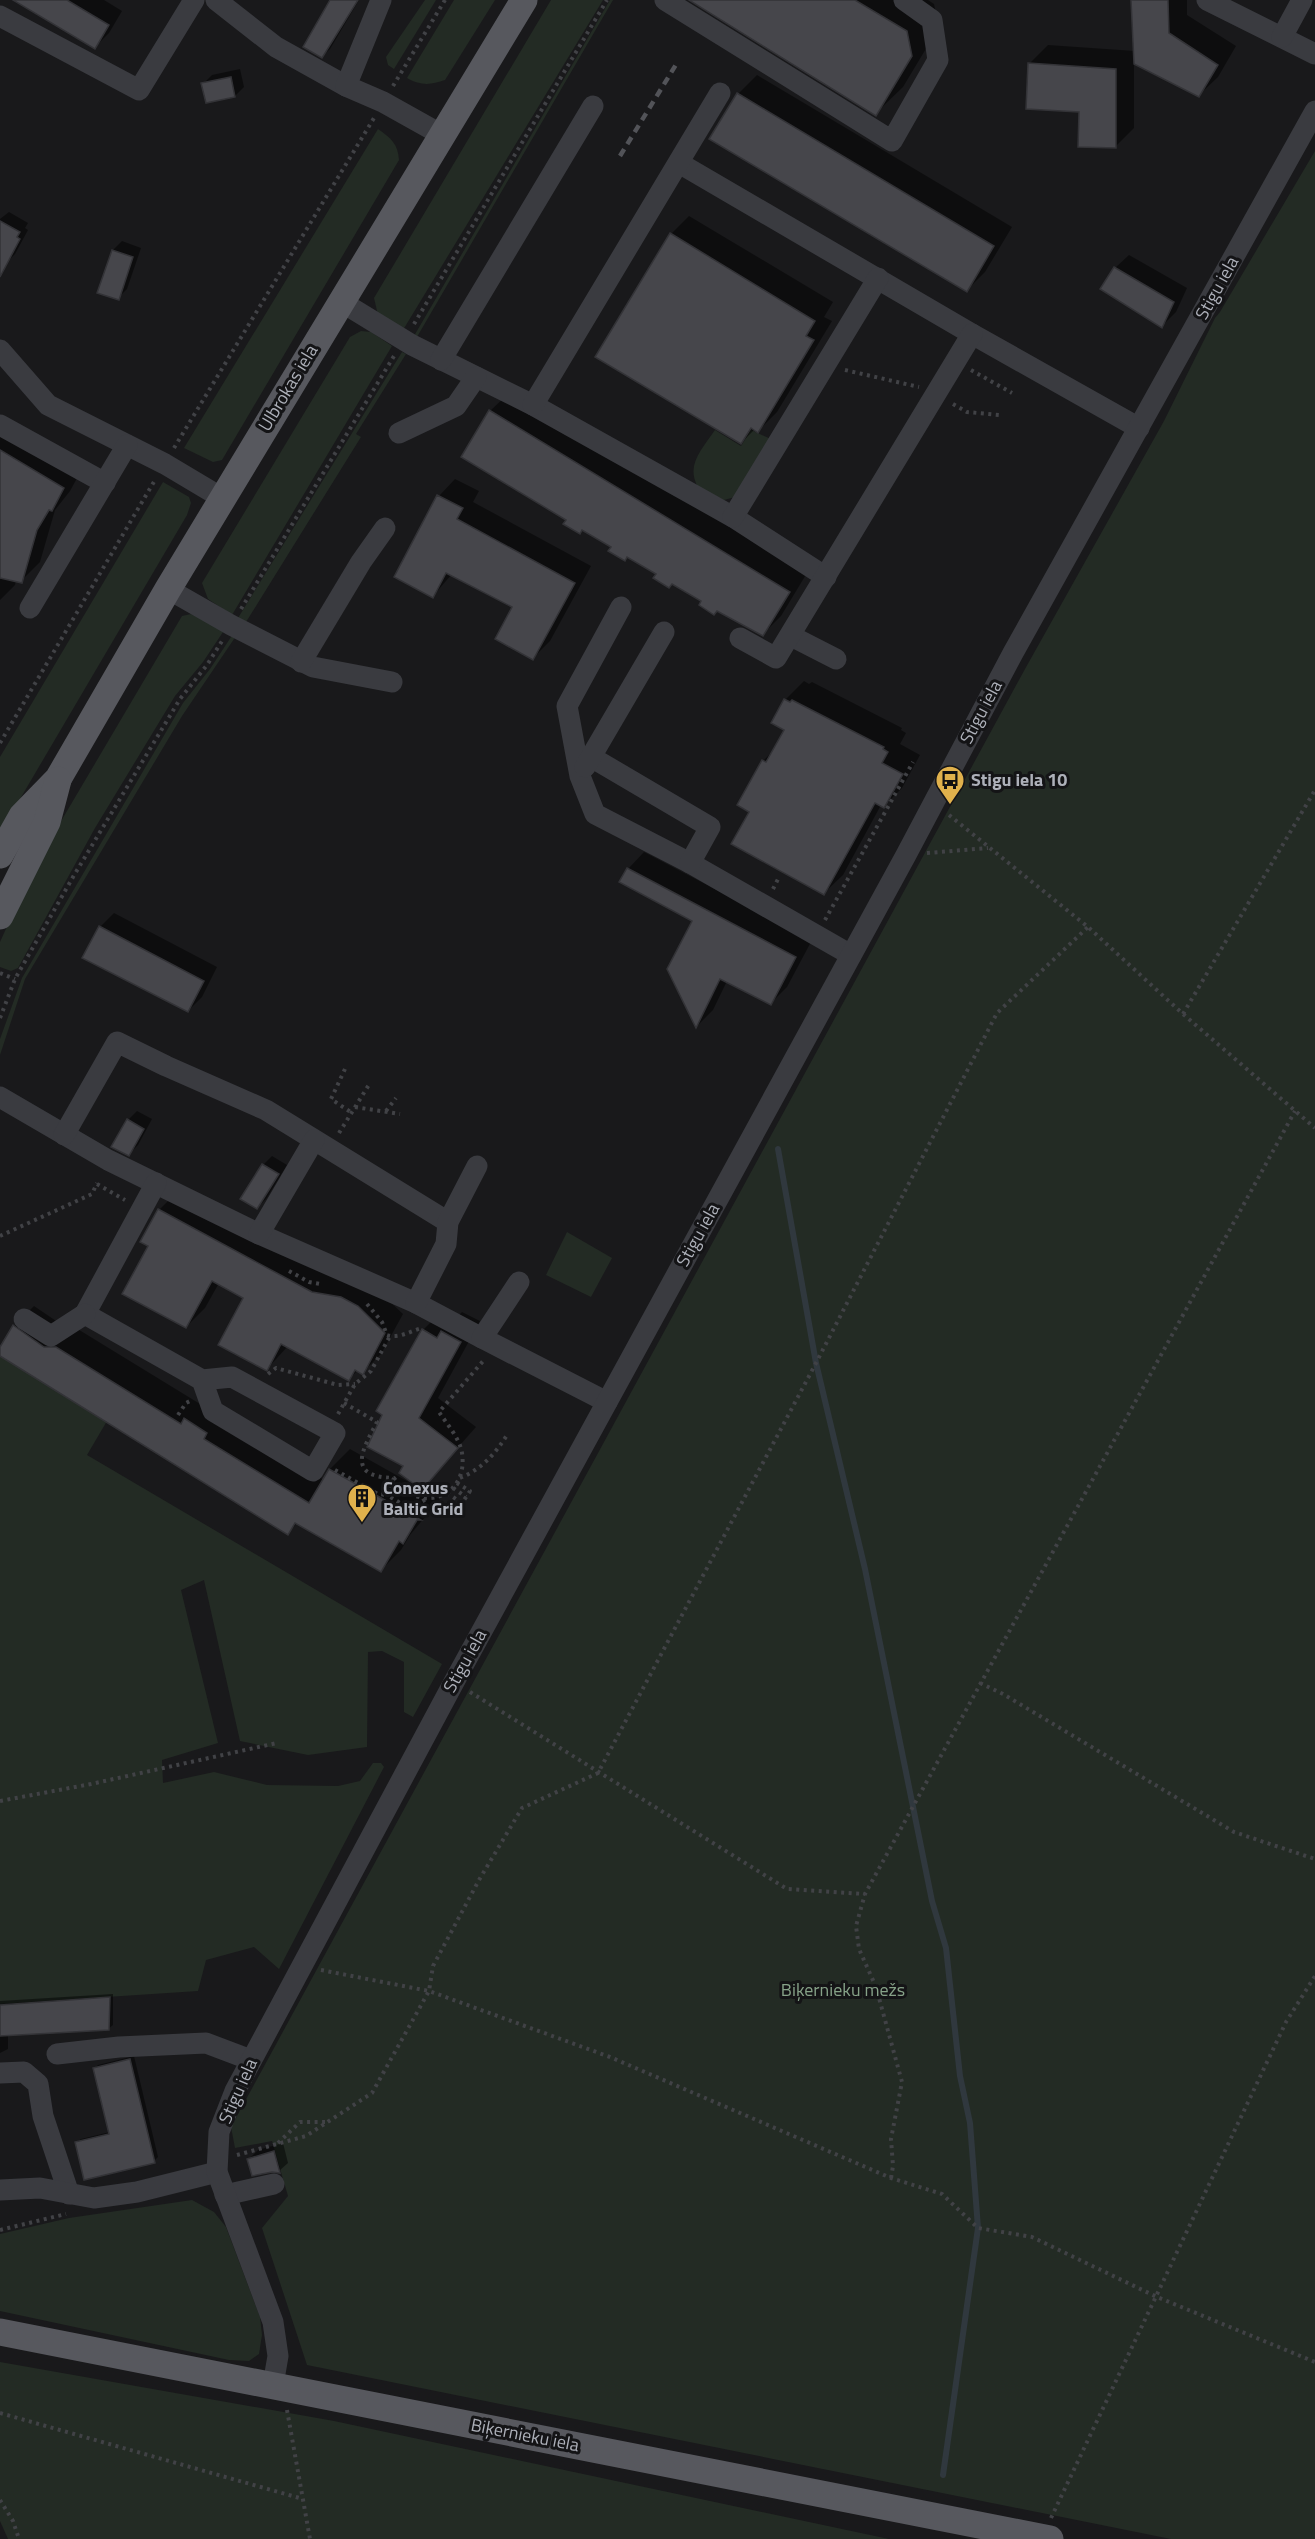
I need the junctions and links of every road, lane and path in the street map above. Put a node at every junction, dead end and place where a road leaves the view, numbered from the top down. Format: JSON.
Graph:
{"nodes":[{"id":1,"x":195,"y":0,"type":"edge"},
{"id":2,"x":216,"y":0,"type":"edge"},
{"id":3,"x":381,"y":0,"type":"edge"},
{"id":4,"x":445,"y":0,"type":"edge"},
{"id":5,"x":524,"y":0,"type":"edge"},
{"id":6,"x":607,"y":0,"type":"edge"},
{"id":7,"x":665,"y":0,"type":"edge"},
{"id":8,"x":904,"y":0,"type":"edge"},
{"id":9,"x":1208,"y":0,"type":"edge"},
{"id":10,"x":1302,"y":0,"type":"edge"},
{"id":11,"x":0,"y":16,"type":"edge"},
{"id":12,"x":1282,"y":37,"type":"junction"},
{"id":13,"x":1315,"y":54,"type":"edge"},
{"id":14,"x":346,"y":86,"type":"junction"},
{"id":15,"x":720,"y":93,"type":"dead end"},
{"id":16,"x":383,"y":102,"type":"junction"},
{"id":17,"x":593,"y":106,"type":"dead end"},
{"id":18,"x":1315,"y":111,"type":"edge"},
{"id":19,"x":442,"y":135,"type":"junction"},
{"id":20,"x":679,"y":163,"type":"junction"},
{"id":21,"x":878,"y":278,"type":"junction"},
{"id":22,"x":340,"y":301,"type":"junction"},
{"id":23,"x":972,"y":334,"type":"junction"},
{"id":24,"x":404,"y":340,"type":"junction"},
{"id":25,"x":0,"y":350,"type":"edge"},
{"id":26,"x":441,"y":360,"type":"junction"},
{"id":27,"x":956,"y":361,"type":"junction"},
{"id":28,"x":476,"y":377,"type":"junction"},
{"id":29,"x":1012,"y":393,"type":"dead end"},
{"id":30,"x":533,"y":405,"type":"junction"},
{"id":31,"x":0,"y":425,"type":"edge"},
{"id":32,"x":1139,"y":428,"type":"junction"},
{"id":33,"x":399,"y":433,"type":"dead end"},
{"id":34,"x":128,"y":445,"type":"junction"},
{"id":35,"x":165,"y":464,"type":"junction"},
{"id":36,"x":105,"y":483,"type":"junction"},
{"id":37,"x":222,"y":498,"type":"junction"},
{"id":38,"x":733,"y":517,"type":"junction"},
{"id":39,"x":384,"y":528,"type":"dead end"},
{"id":40,"x":826,"y":577,"type":"junction"},
{"id":41,"x":168,"y":589,"type":"junction"},
{"id":42,"x":621,"y":607,"type":"dead end"},
{"id":43,"x":30,"y":608,"type":"dead end"},
{"id":44,"x":231,"y":625,"type":"junction"},
{"id":45,"x":664,"y":632,"type":"dead end"},
{"id":46,"x":791,"y":636,"type":"junction"},
{"id":47,"x":740,"y":638,"type":"dead end"},
{"id":48,"x":836,"y":659,"type":"dead end"},
{"id":49,"x":301,"y":662,"type":"junction"},
{"id":50,"x":392,"y":682,"type":"dead end"},
{"id":51,"x":0,"y":743,"type":"edge"},
{"id":52,"x":591,"y":757,"type":"junction"},
{"id":53,"x":913,"y":762,"type":"dead end"},
{"id":54,"x":580,"y":776,"type":"junction"},
{"id":55,"x":58,"y":779,"type":"junction"},
{"id":56,"x":1315,"y":790,"type":"edge"},
{"id":57,"x":933,"y":802,"type":"junction"},
{"id":58,"x":989,"y":848,"type":"junction"},
{"id":59,"x":0,"y":855,"type":"edge"},
{"id":60,"x":906,"y":855,"type":"junction"},
{"id":61,"x":690,"y":863,"type":"junction"},
{"id":62,"x":779,"y":877,"type":"dead end"},
{"id":63,"x":773,"y":889,"type":"dead end"},
{"id":64,"x":0,"y":916,"type":"edge"},
{"id":65,"x":1088,"y":927,"type":"junction"},
{"id":66,"x":822,"y":939,"type":"junction"},
{"id":67,"x":851,"y":955,"type":"junction"},
{"id":68,"x":0,"y":973,"type":"edge"},
{"id":69,"x":15,"y":979,"type":"junction"},
{"id":70,"x":1183,"y":1014,"type":"junction"},
{"id":71,"x":0,"y":1018,"type":"edge"},
{"id":72,"x":345,"y":1069,"type":"dead end"},
{"id":73,"x":370,"y":1083,"type":"dead end"},
{"id":74,"x":0,"y":1097,"type":"edge"},
{"id":75,"x":396,"y":1098,"type":"dead end"},
{"id":76,"x":355,"y":1107,"type":"junction"},
{"id":77,"x":1295,"y":1111,"type":"junction"},
{"id":78,"x":386,"y":1112,"type":"junction"},
{"id":79,"x":352,"y":1113,"type":"junction"},
{"id":80,"x":400,"y":1114,"type":"dead end"},
{"id":81,"x":1315,"y":1128,"type":"edge"},
{"id":82,"x":64,"y":1134,"type":"junction"},
{"id":83,"x":322,"y":1144,"type":"junction"},
{"id":84,"x":108,"y":1160,"type":"junction"},
{"id":85,"x":477,"y":1166,"type":"dead end"},
{"id":86,"x":97,"y":1184,"type":"junction"},
{"id":87,"x":156,"y":1184,"type":"junction"},
{"id":88,"x":121,"y":1198,"type":"dead end"},
{"id":89,"x":448,"y":1222,"type":"junction"},
{"id":90,"x":259,"y":1234,"type":"junction"},
{"id":91,"x":0,"y":1236,"type":"edge"},
{"id":92,"x":519,"y":1282,"type":"dead end"},
{"id":93,"x":416,"y":1303,"type":"junction"},
{"id":94,"x":85,"y":1314,"type":"junction"},
{"id":95,"x":24,"y":1319,"type":"dead end"},
{"id":96,"x":390,"y":1336,"type":"dead end"},
{"id":97,"x":489,"y":1341,"type":"junction"},
{"id":98,"x":202,"y":1380,"type":"junction"},
{"id":99,"x":607,"y":1402,"type":"junction"},
{"id":100,"x":344,"y":1403,"type":"junction"},
{"id":101,"x":329,"y":1430,"type":"junction"},
{"id":102,"x":507,"y":1434,"type":"dead end"},
{"id":103,"x":319,"y":1461,"type":"junction"},
{"id":104,"x":393,"y":1478,"type":"junction"},
{"id":105,"x":458,"y":1480,"type":"junction"},
{"id":106,"x":453,"y":1488,"type":"junction"},
{"id":107,"x":447,"y":1492,"type":"junction"},
{"id":108,"x":387,"y":1495,"type":"junction"},
{"id":109,"x":466,"y":1497,"type":"junction"},
{"id":110,"x":426,"y":1499,"type":"junction"},
{"id":111,"x":454,"y":1682,"type":"junction"},
{"id":112,"x":980,"y":1683,"type":"junction"},
{"id":113,"x":277,"y":1743,"type":"dead end"},
{"id":114,"x":598,"y":1773,"type":"junction"},
{"id":115,"x":0,"y":1801,"type":"edge"},
{"id":116,"x":1315,"y":1859,"type":"edge"},
{"id":117,"x":865,"y":1894,"type":"junction"},
{"id":118,"x":302,"y":1966,"type":"junction"},
{"id":119,"x":1315,"y":1977,"type":"edge"},
{"id":120,"x":429,"y":1991,"type":"junction"},
{"id":121,"x":57,"y":2054,"type":"dead end"},
{"id":122,"x":251,"y":2060,"type":"junction"},
{"id":123,"x":0,"y":2073,"type":"edge"},
{"id":124,"x":326,"y":2122,"type":"junction"},
{"id":125,"x":278,"y":2143,"type":"junction"},
{"id":126,"x":218,"y":2172,"type":"junction"},
{"id":127,"x":891,"y":2178,"type":"junction"},
{"id":128,"x":274,"y":2184,"type":"dead end"},
{"id":129,"x":0,"y":2190,"type":"edge"},
{"id":130,"x":69,"y":2193,"type":"junction"},
{"id":131,"x":225,"y":2195,"type":"junction"},
{"id":132,"x":1157,"y":2297,"type":"junction"},
{"id":133,"x":0,"y":2332,"type":"edge"},
{"id":134,"x":1315,"y":2362,"type":"edge"},
{"id":135,"x":273,"y":2385,"type":"junction"},
{"id":136,"x":286,"y":2408,"type":"dead end"},
{"id":137,"x":0,"y":2413,"type":"edge"},
{"id":138,"x":303,"y":2499,"type":"junction"},
{"id":139,"x":0,"y":2500,"type":"edge"},
{"id":140,"x":1046,"y":2538,"type":"edge"},
{"id":141,"x":19,"y":2539,"type":"edge"},
{"id":142,"x":310,"y":2539,"type":"edge"}],
"edges":[{"from":1,"to":11,"type":"street"},
{"from":2,"to":14,"type":"street"},
{"from":3,"to":14,"type":"street"},
{"from":4,"to":16,"type":"path"},
{"from":5,"to":19,"type":"main road","name":"Ulbrokas iela"},
{"from":6,"to":24,"type":"path"},
{"from":7,"to":8,"type":"street"},
{"from":9,"to":12,"type":"street"},
{"from":10,"to":12,"type":"street"},
{"from":12,"to":13,"type":"street"},
{"from":14,"to":16,"type":"street"},
{"from":15,"to":20,"type":"street"},
{"from":16,"to":19,"type":"street"},
{"from":16,"to":35,"type":"path"},
{"from":17,"to":26,"type":"street"},
{"from":18,"to":32,"type":"street","name":"Stigu iela"},
{"from":19,"to":22,"type":"main road","name":"Ulbrokas iela"},
{"from":20,"to":21,"type":"street"},
{"from":20,"to":30,"type":"street"},
{"from":21,"to":23,"type":"street"},
{"from":21,"to":38,"type":"street"},
{"from":22,"to":24,"type":"street"},
{"from":22,"to":37,"type":"main road","name":"Ulbrokas iela"},
{"from":23,"to":27,"type":"street"},
{"from":23,"to":32,"type":"street"},
{"from":24,"to":26,"type":"street"},
{"from":24,"to":44,"type":"path"},
{"from":25,"to":34,"type":"street"},
{"from":26,"to":28,"type":"street"},
{"from":27,"to":29,"type":"path"},
{"from":27,"to":40,"type":"street"},
{"from":28,"to":30,"type":"street"},
{"from":28,"to":33,"type":"street"},
{"from":30,"to":38,"type":"street"},
{"from":31,"to":36,"type":"street"},
{"from":32,"to":57,"type":"street","name":"Stigu iela"},
{"from":34,"to":35,"type":"street"},
{"from":34,"to":36,"type":"street"},
{"from":35,"to":37,"type":"street"},
{"from":35,"to":51,"type":"path"},
{"from":36,"to":43,"type":"street"},
{"from":37,"to":41,"type":"main road","name":"Ulbrokas iela"},
{"from":38,"to":40,"type":"street"},
{"from":39,"to":49,"type":"street"},
{"from":40,"to":46,"type":"street"},
{"from":41,"to":44,"type":"street"},
{"from":41,"to":55,"type":"main road","name":"Ulbrokas iela"},
{"from":42,"to":54,"type":"street"},
{"from":44,"to":49,"type":"street"},
{"from":44,"to":69,"type":"path"},
{"from":45,"to":52,"type":"street"},
{"from":46,"to":47,"type":"street"},
{"from":46,"to":48,"type":"street"},
{"from":49,"to":50,"type":"street"},
{"from":52,"to":54,"type":"street"},
{"from":52,"to":61,"type":"street"},
{"from":53,"to":66,"type":"path"},
{"from":54,"to":61,"type":"street"},
{"from":55,"to":59,"type":"main road","name":"Ulbrokas iela"},
{"from":55,"to":64,"type":"main road","name":"Ulbrokas iela"},
{"from":56,"to":70,"type":"path"},
{"from":57,"to":58,"type":"path"},
{"from":57,"to":60,"type":"street","name":"Stigu iela"},
{"from":58,"to":60,"type":"path"},
{"from":58,"to":65,"type":"path"},
{"from":60,"to":67,"type":"street","name":"Stigu iela"},
{"from":61,"to":66,"type":"street"},
{"from":62,"to":63,"type":"path"},
{"from":65,"to":70,"type":"path"},
{"from":65,"to":114,"type":"path"},
{"from":66,"to":67,"type":"street"},
{"from":67,"to":99,"type":"street","name":"Stigu iela"},
{"from":68,"to":69,"type":"path"},
{"from":69,"to":71,"type":"path"},
{"from":70,"to":77,"type":"path"},
{"from":72,"to":79,"type":"path"},
{"from":73,"to":76,"type":"path"},
{"from":74,"to":82,"type":"street"},
{"from":75,"to":78,"type":"path"},
{"from":76,"to":78,"type":"path"},
{"from":76,"to":79,"type":"path"},
{"from":77,"to":81,"type":"path"},
{"from":77,"to":112,"type":"path"},
{"from":78,"to":80,"type":"path"},
{"from":79,"to":83,"type":"path"},
{"from":82,"to":83,"type":"street"},
{"from":82,"to":84,"type":"street"},
{"from":83,"to":89,"type":"street"},
{"from":83,"to":90,"type":"street"},
{"from":84,"to":86,"type":"path"},
{"from":84,"to":87,"type":"street"},
{"from":85,"to":89,"type":"street"},
{"from":86,"to":88,"type":"path"},
{"from":86,"to":91,"type":"path"},
{"from":87,"to":90,"type":"street"},
{"from":87,"to":94,"type":"street"},
{"from":89,"to":93,"type":"street"},
{"from":90,"to":93,"type":"street"},
{"from":92,"to":97,"type":"street"},
{"from":93,"to":97,"type":"street"},
{"from":94,"to":95,"type":"street"},
{"from":94,"to":98,"type":"street"},
{"from":96,"to":100,"type":"path"},
{"from":97,"to":99,"type":"street"},
{"from":97,"to":105,"type":"path"},
{"from":98,"to":101,"type":"street"},
{"from":98,"to":103,"type":"street"},
{"from":99,"to":111,"type":"street","name":"Stigu iela"},
{"from":100,"to":101,"type":"path"},
{"from":100,"to":104,"type":"path"},
{"from":101,"to":103,"type":"street"},
{"from":102,"to":105,"type":"path"},
{"from":103,"to":108,"type":"path"},
{"from":104,"to":108,"type":"path"},
{"from":104,"to":110,"type":"path"},
{"from":105,"to":106,"type":"path"},
{"from":105,"to":109,"type":"path"},
{"from":106,"to":107,"type":"path"},
{"from":106,"to":109,"type":"path"},
{"from":107,"to":109,"type":"path"},
{"from":107,"to":110,"type":"path"},
{"from":108,"to":110,"type":"path"},
{"from":111,"to":114,"type":"path"},
{"from":111,"to":118,"type":"street","name":"Stigu iela"},
{"from":112,"to":116,"type":"path"},
{"from":112,"to":117,"type":"path"},
{"from":113,"to":115,"type":"path"},
{"from":114,"to":117,"type":"path"},
{"from":114,"to":120,"type":"path"},
{"from":117,"to":127,"type":"path"},
{"from":118,"to":120,"type":"path"},
{"from":118,"to":122,"type":"street","name":"Stigu iela"},
{"from":119,"to":132,"type":"path"},
{"from":120,"to":124,"type":"path"},
{"from":120,"to":127,"type":"path"},
{"from":121,"to":122,"type":"street"},
{"from":122,"to":126,"type":"street","name":"Stigu iela"},
{"from":123,"to":130,"type":"street"},
{"from":124,"to":125,"type":"path"},
{"from":124,"to":125,"type":"path"},
{"from":125,"to":126,"type":"path"},
{"from":126,"to":130,"type":"street"},
{"from":126,"to":131,"type":"street","name":"Stigu iela"},
{"from":127,"to":132,"type":"path"},
{"from":128,"to":131,"type":"street"},
{"from":129,"to":130,"type":"street"},
{"from":131,"to":135,"type":"street","name":"Stigu iela"},
{"from":132,"to":134,"type":"path"},
{"from":132,"to":140,"type":"path"},
{"from":133,"to":135,"type":"main road","name":"Biķernieku iela"},
{"from":135,"to":140,"type":"main road","name":"Biķernieku iela"},
{"from":136,"to":138,"type":"path"},
{"from":137,"to":138,"type":"path"},
{"from":138,"to":142,"type":"path"},
{"from":139,"to":141,"type":"path"}]}
